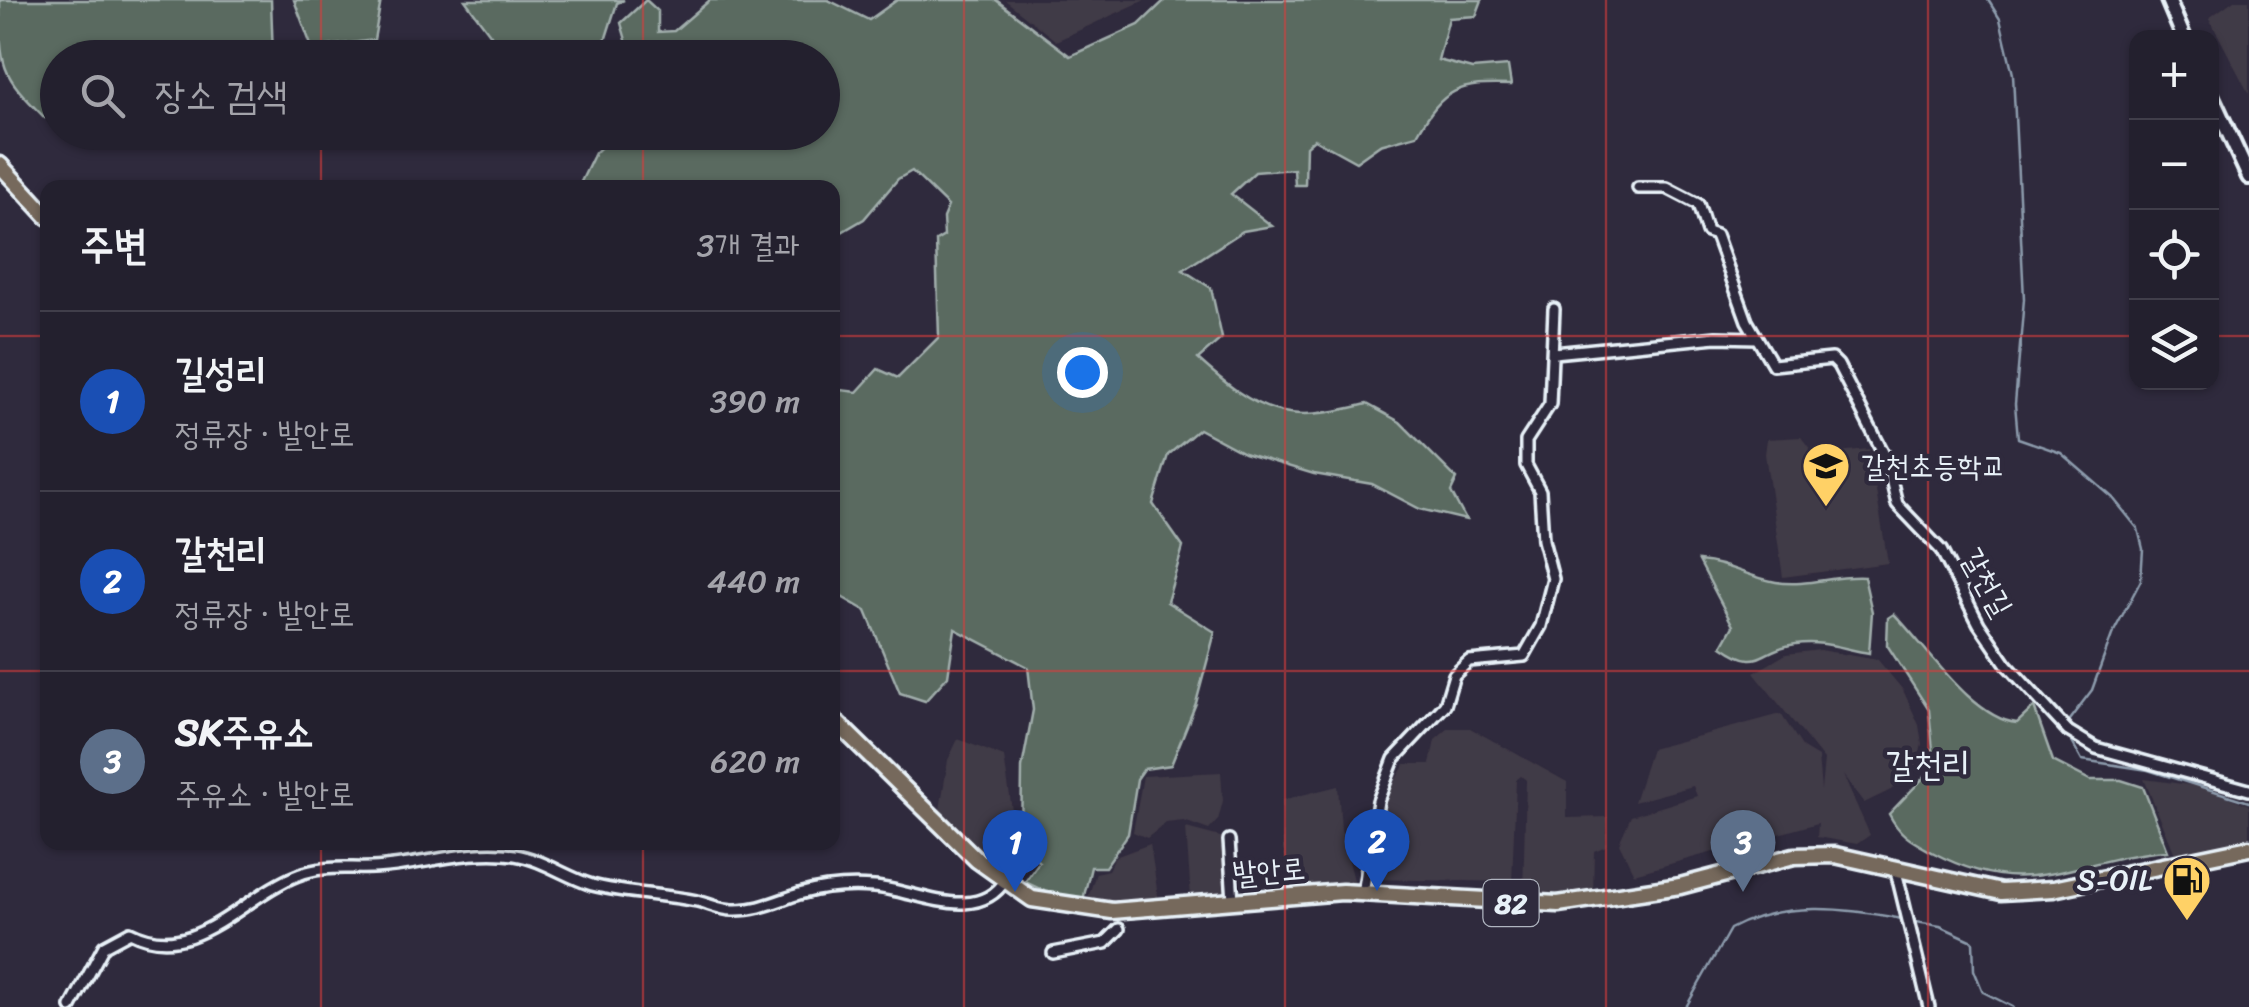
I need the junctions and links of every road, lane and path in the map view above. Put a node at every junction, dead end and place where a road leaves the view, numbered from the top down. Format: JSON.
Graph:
{"nodes":[{"id":1,"x":2168,"y":0,"type":"edge"},
{"id":2,"x":2181,"y":30,"type":"edge"},
{"id":3,"x":2219,"y":112,"type":"edge"},
{"id":4,"x":0,"y":165,"type":"edge"},
{"id":5,"x":2249,"y":177,"type":"edge"},
{"id":6,"x":1638,"y":188,"type":"dead end"},
{"id":7,"x":40,"y":208,"type":"edge"},
{"id":8,"x":1554,"y":310,"type":"dead end"},
{"id":9,"x":1757,"y":338,"type":"junction"},
{"id":10,"x":1554,"y":353,"type":"junction"},
{"id":11,"x":840,"y":726,"type":"edge"},
{"id":12,"x":2249,"y":790,"type":"edge"},
{"id":13,"x":1229,"y":840,"type":"dead end"},
{"id":14,"x":2249,"y":848,"type":"edge"},
{"id":15,"x":1896,"y":867,"type":"junction"},
{"id":16,"x":1006,"y":880,"type":"junction"},
{"id":17,"x":1363,"y":893,"type":"junction"},
{"id":18,"x":1233,"y":901,"type":"junction"},
{"id":19,"x":1119,"y":929,"type":"dead end"},
{"id":20,"x":1053,"y":953,"type":"dead end"},
{"id":21,"x":71,"y":1007,"type":"edge"},
{"id":22,"x":1930,"y":1007,"type":"edge"}],
"edges":[{"from":1,"to":2,"type":"main road"},
{"from":3,"to":5,"type":"main road"},
{"from":4,"to":7,"type":"main road"},
{"from":6,"to":9,"type":"street","name":"갈천길"},
{"from":8,"to":10,"type":"street"},
{"from":9,"to":10,"type":"street"},
{"from":9,"to":12,"type":"street","name":"갈천길"},
{"from":10,"to":17,"type":"street"},
{"from":11,"to":16,"type":"main road","name":"발안로","number":"82"},
{"from":13,"to":18,"type":"street"},
{"from":14,"to":15,"type":"main road","name":"발안로","number":"82"},
{"from":15,"to":17,"type":"main road","name":"발안로","number":"82"},
{"from":15,"to":22,"type":"street"},
{"from":16,"to":18,"type":"main road","name":"발안로","number":"82"},
{"from":16,"to":21,"type":"street"},
{"from":17,"to":18,"type":"main road","name":"발안로","number":"82"},
{"from":19,"to":20,"type":"street"}]}
